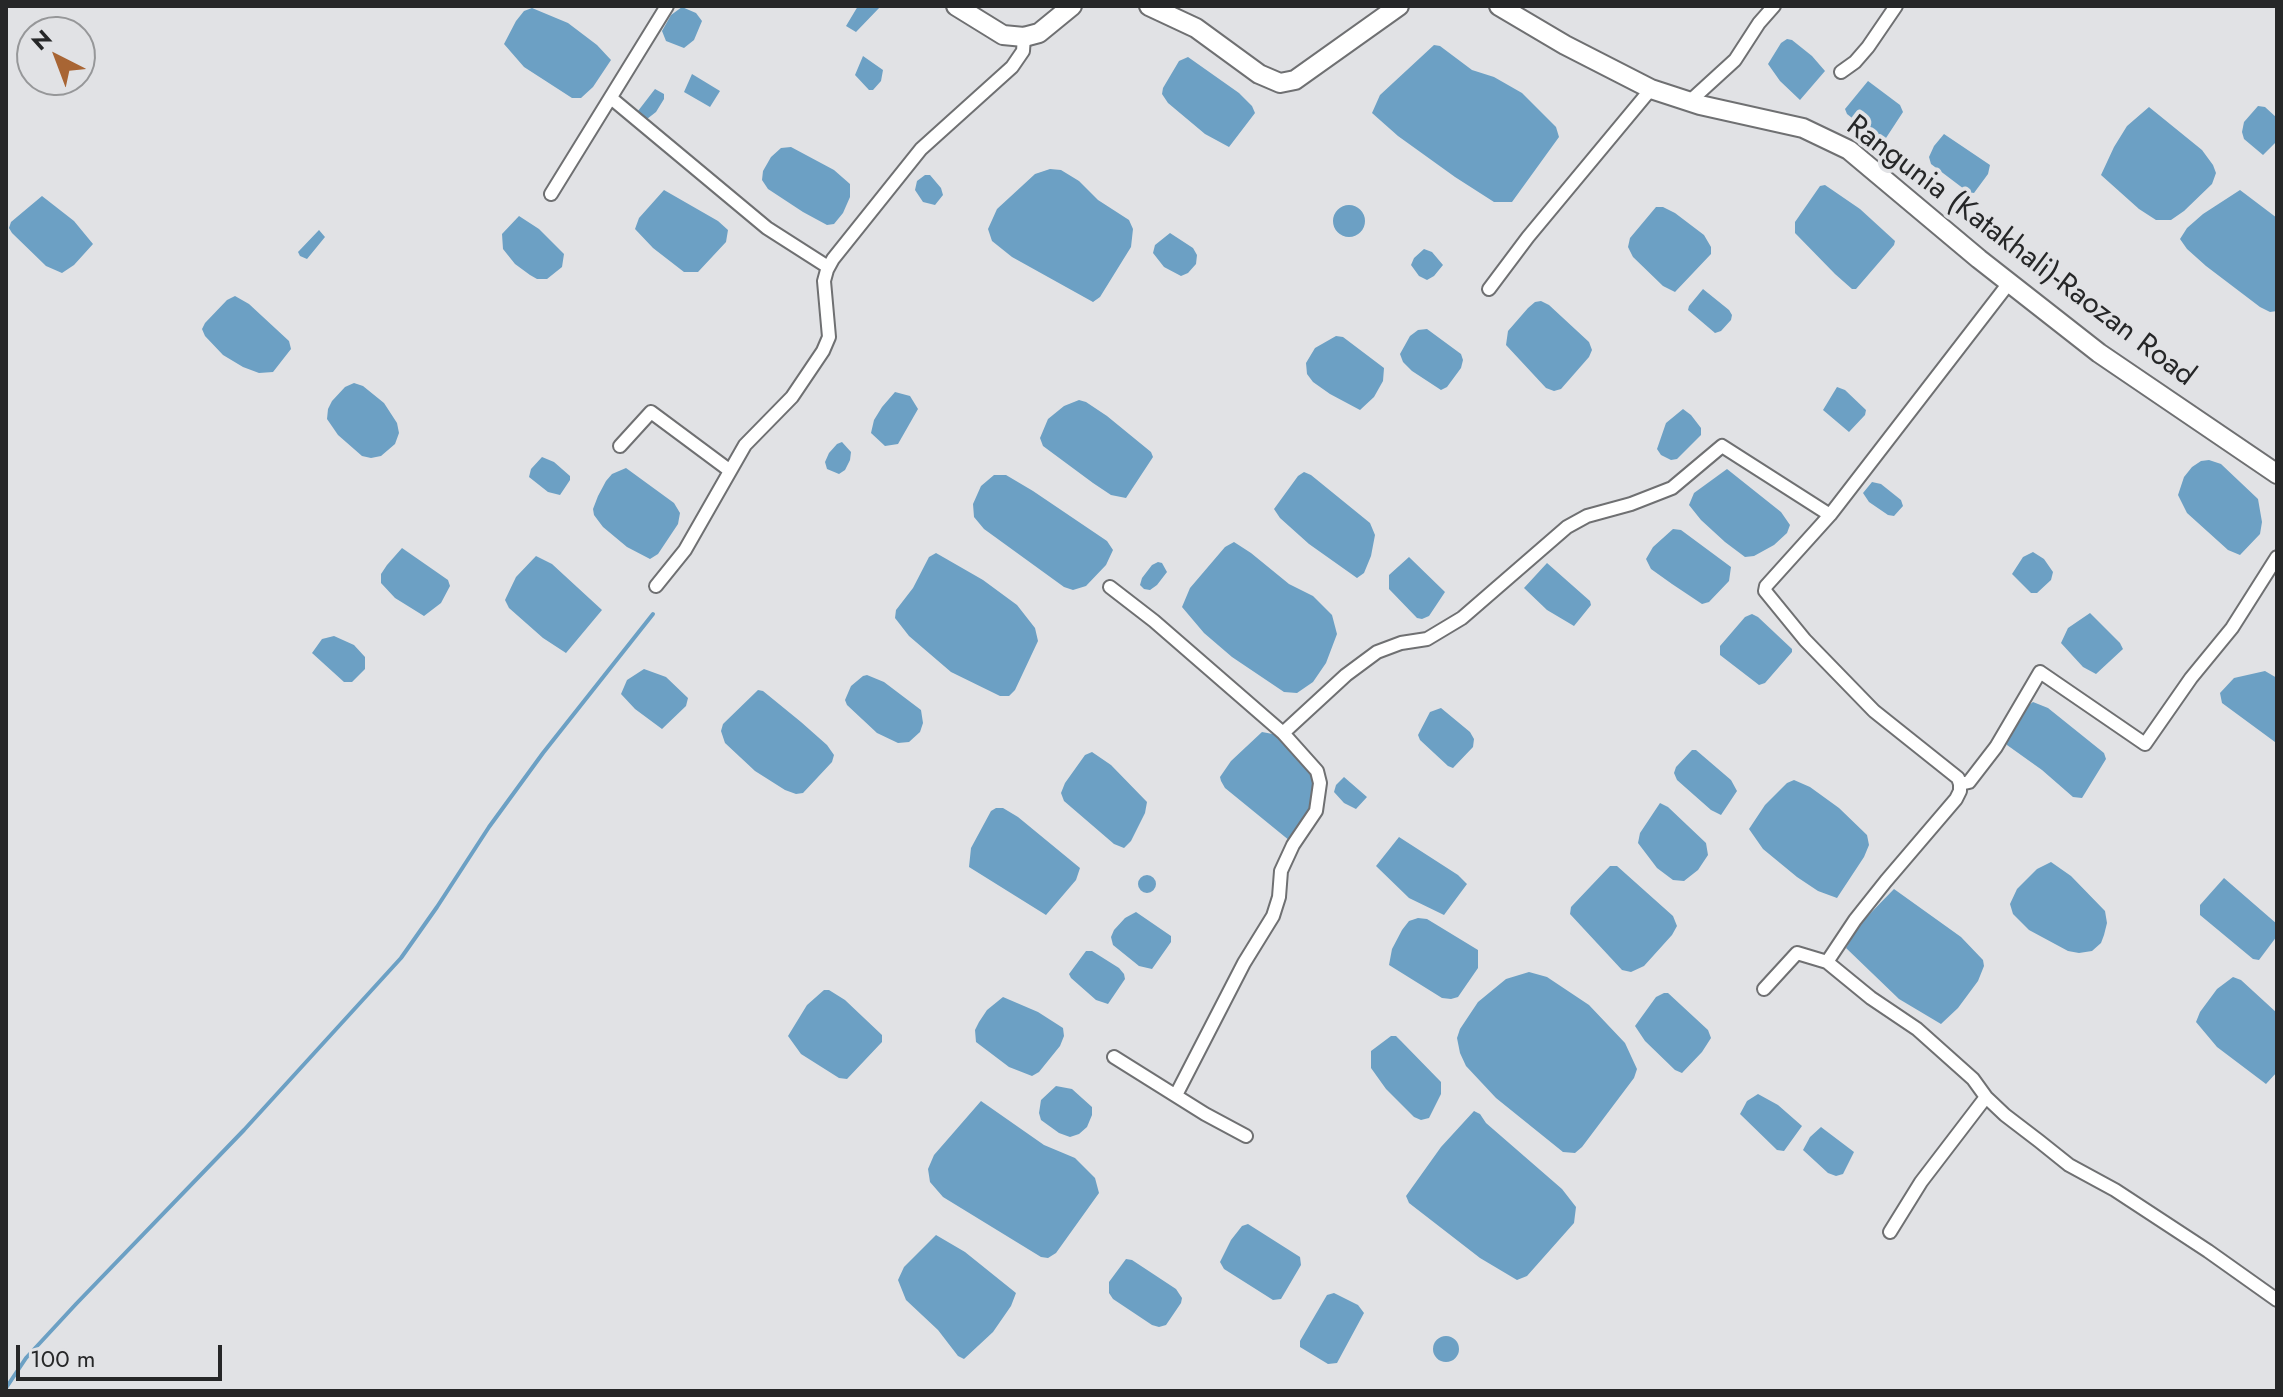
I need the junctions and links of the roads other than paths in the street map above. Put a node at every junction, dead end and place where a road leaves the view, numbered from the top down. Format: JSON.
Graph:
{"nodes":[{"id":1,"x":667,"y":6,"type":"edge"},
{"id":2,"x":956,"y":6,"type":"edge"},
{"id":3,"x":1072,"y":6,"type":"edge"},
{"id":4,"x":1149,"y":6,"type":"edge"},
{"id":5,"x":1399,"y":6,"type":"edge"},
{"id":6,"x":1499,"y":6,"type":"edge"},
{"id":7,"x":1774,"y":6,"type":"edge"},
{"id":8,"x":1896,"y":6,"type":"edge"},
{"id":9,"x":1024,"y":37,"type":"junction"},
{"id":10,"x":1841,"y":72,"type":"dead end"},
{"id":11,"x":1651,"y":89,"type":"junction"},
{"id":12,"x":611,"y":98,"type":"junction"},
{"id":13,"x":1689,"y":102,"type":"junction"},
{"id":14,"x":551,"y":194,"type":"dead end"},
{"id":15,"x":828,"y":267,"type":"junction"},
{"id":16,"x":2009,"y":283,"type":"junction"},
{"id":17,"x":1489,"y":289,"type":"dead end"},
{"id":18,"x":620,"y":446,"type":"dead end"},
{"id":19,"x":729,"y":470,"type":"junction"},
{"id":20,"x":2277,"y":474,"type":"edge"},
{"id":21,"x":1830,"y":515,"type":"junction"},
{"id":22,"x":2277,"y":557,"type":"edge"},
{"id":23,"x":656,"y":586,"type":"dead end"},
{"id":24,"x":1110,"y":587,"type":"dead end"},
{"id":25,"x":1283,"y":733,"type":"junction"},
{"id":26,"x":1960,"y":784,"type":"junction"},
{"id":27,"x":1827,"y":962,"type":"junction"},
{"id":28,"x":1764,"y":989,"type":"dead end"},
{"id":29,"x":1114,"y":1057,"type":"dead end"},
{"id":30,"x":1176,"y":1095,"type":"junction"},
{"id":31,"x":1986,"y":1097,"type":"junction"},
{"id":32,"x":1246,"y":1136,"type":"dead end"},
{"id":33,"x":1890,"y":1232,"type":"dead end"},
{"id":34,"x":2277,"y":1300,"type":"edge"}],
"edges":[{"from":1,"to":12,"type":"street"},
{"from":2,"to":9,"type":"main road"},
{"from":3,"to":9,"type":"main road"},
{"from":4,"to":5,"type":"main road"},
{"from":6,"to":11,"type":"main road","name":"Rangunia (Katakhali)-Raozan Road"},
{"from":7,"to":13,"type":"street"},
{"from":8,"to":10,"type":"street"},
{"from":9,"to":15,"type":"street"},
{"from":11,"to":13,"type":"main road","name":"Rangunia (Katakhali)-Raozan Road"},
{"from":11,"to":17,"type":"street"},
{"from":12,"to":14,"type":"street"},
{"from":12,"to":15,"type":"street"},
{"from":13,"to":16,"type":"main road","name":"Rangunia (Katakhali)-Raozan Road"},
{"from":15,"to":19,"type":"street"},
{"from":16,"to":20,"type":"main road","name":"Rangunia (Katakhali)-Raozan Road"},
{"from":16,"to":21,"type":"street"},
{"from":18,"to":19,"type":"street"},
{"from":19,"to":23,"type":"street"},
{"from":21,"to":25,"type":"street"},
{"from":21,"to":26,"type":"street"},
{"from":22,"to":26,"type":"street"},
{"from":24,"to":25,"type":"street"},
{"from":25,"to":30,"type":"street"},
{"from":26,"to":27,"type":"street"},
{"from":27,"to":28,"type":"street"},
{"from":27,"to":31,"type":"street"},
{"from":29,"to":30,"type":"street"},
{"from":30,"to":32,"type":"street"},
{"from":31,"to":33,"type":"street"},
{"from":31,"to":34,"type":"street"}]}
